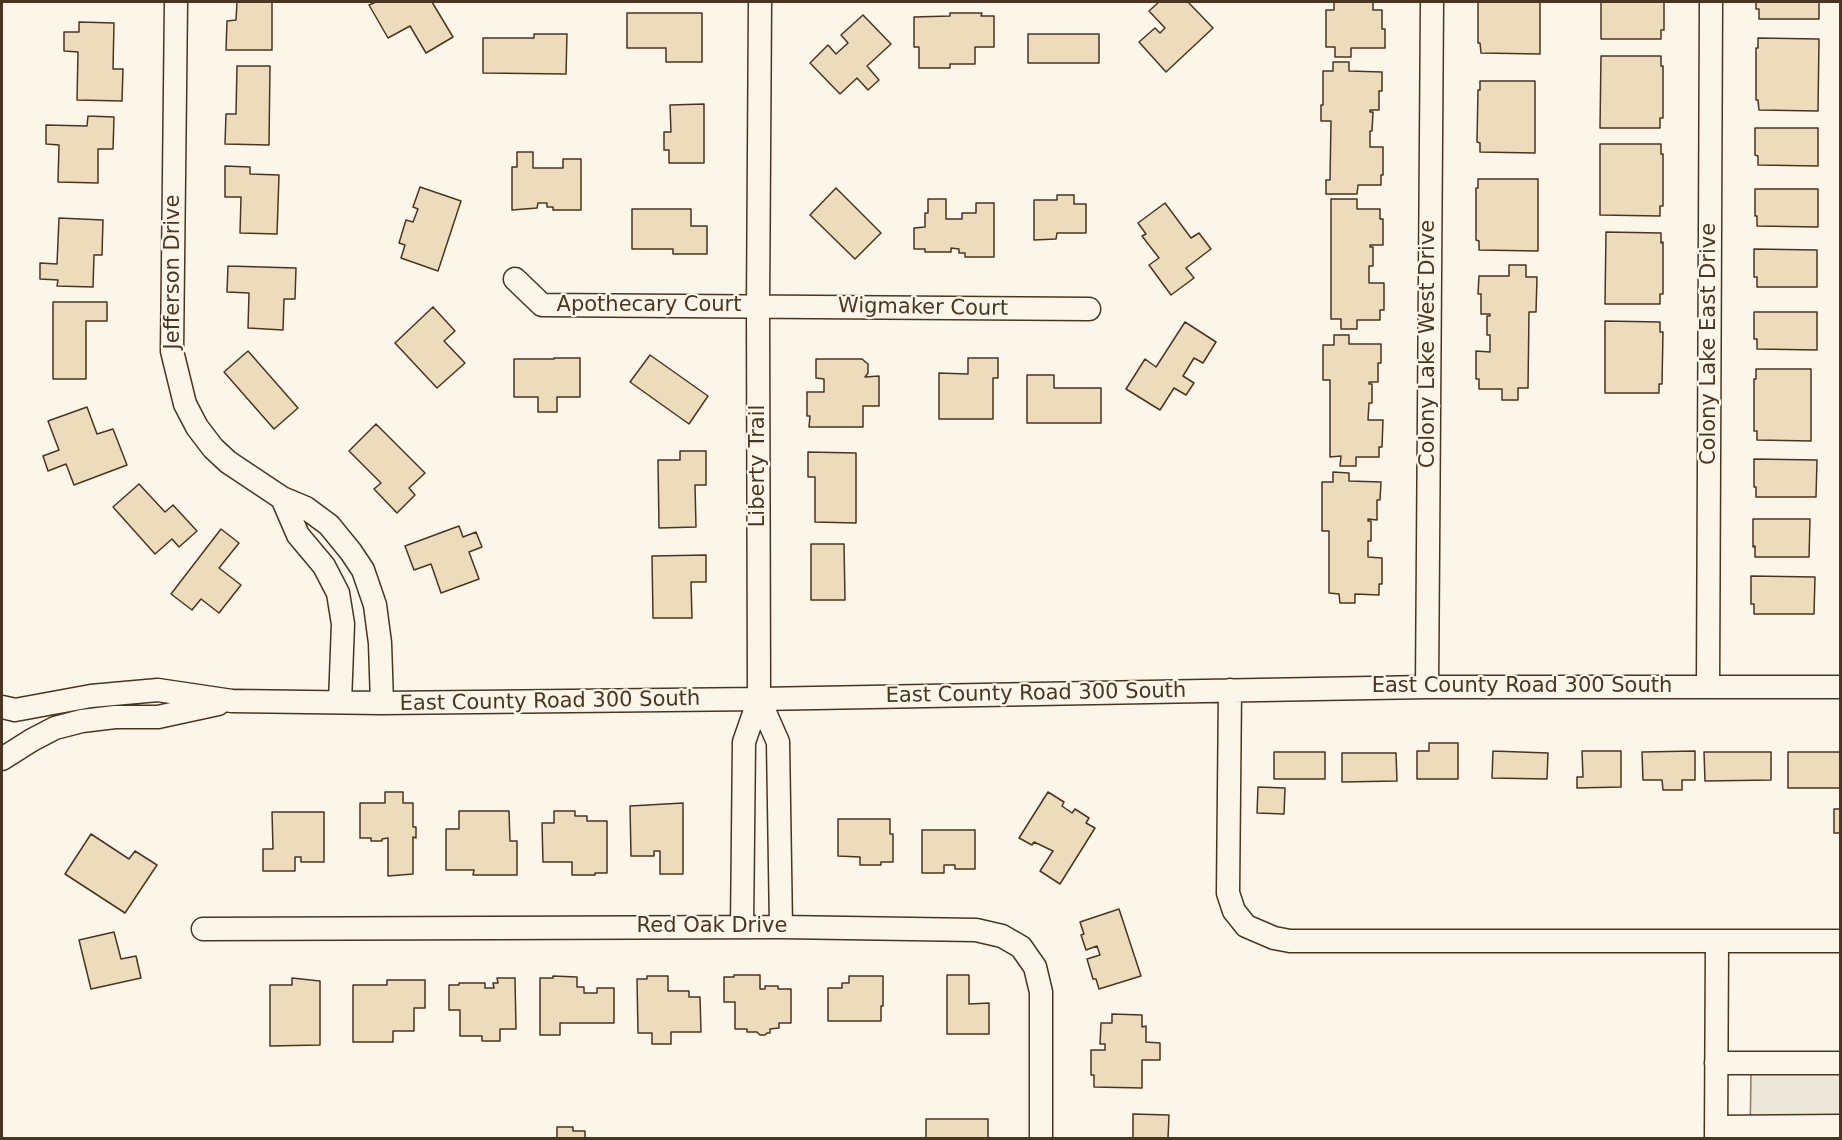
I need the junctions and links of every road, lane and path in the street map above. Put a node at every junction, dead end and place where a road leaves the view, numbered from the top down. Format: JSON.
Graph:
{"nodes":[{"id":1,"x":176,"y":2,"type":"edge"},
{"id":2,"x":760,"y":2,"type":"edge"},
{"id":3,"x":1432,"y":2,"type":"edge"},
{"id":4,"x":1712,"y":2,"type":"edge"},
{"id":5,"x":515,"y":279,"type":"dead end"},
{"id":6,"x":758,"y":306,"type":"junction"},
{"id":7,"x":1089,"y":309,"type":"dead end"},
{"id":8,"x":282,"y":498,"type":"junction"},
{"id":9,"x":368,"y":581,"type":"junction"},
{"id":10,"x":338,"y":593,"type":"junction"},
{"id":11,"x":1708,"y":686,"type":"junction"},
{"id":12,"x":1427,"y":687,"type":"junction"},
{"id":13,"x":1840,"y":687,"type":"edge"},
{"id":14,"x":1230,"y":690,"type":"junction"},
{"id":15,"x":759,"y":699,"type":"junction"},
{"id":16,"x":231,"y":700,"type":"junction"},
{"id":17,"x":340,"y":702,"type":"junction"},
{"id":18,"x":382,"y":704,"type":"junction"},
{"id":19,"x":2,"y":707,"type":"edge"},
{"id":20,"x":2,"y":759,"type":"edge"},
{"id":21,"x":742,"y":927,"type":"junction"},
{"id":22,"x":781,"y":927,"type":"junction"},
{"id":23,"x":203,"y":929,"type":"dead end"},
{"id":24,"x":1717,"y":941,"type":"junction"},
{"id":25,"x":1840,"y":941,"type":"edge"},
{"id":26,"x":1716,"y":1063,"type":"junction"},
{"id":27,"x":1840,"y":1063,"type":"edge"},
{"id":28,"x":1840,"y":1126,"type":"edge"},
{"id":29,"x":1716,"y":1133,"type":"edge"},
{"id":30,"x":1041,"y":1138,"type":"edge"}],
"edges":[{"from":1,"to":8,"type":"street","name":"Jefferson Drive"},
{"from":2,"to":6,"type":"street","name":"Liberty Trail"},
{"from":3,"to":12,"type":"street","name":"Colony Lake West Drive"},
{"from":4,"to":11,"type":"street","name":"Colony Lake East Drive"},
{"from":5,"to":6,"type":"street","name":"Apothecary Court"},
{"from":6,"to":7,"type":"street","name":"Wigmaker Court"},
{"from":6,"to":15,"type":"street","name":"Liberty Trail"},
{"from":8,"to":9,"type":"street","name":"Jefferson Drive"},
{"from":8,"to":10,"type":"street"},
{"from":9,"to":10,"type":"street"},
{"from":9,"to":18,"type":"street","name":"Jefferson Drive"},
{"from":10,"to":17,"type":"street"},
{"from":11,"to":12,"type":"street","name":"East County Road 300 South"},
{"from":11,"to":13,"type":"street","name":"East County Road 300 South"},
{"from":12,"to":14,"type":"street","name":"East County Road 300 South"},
{"from":14,"to":15,"type":"street","name":"East County Road 300 South"},
{"from":14,"to":24,"type":"street"},
{"from":15,"to":18,"type":"street","name":"East County Road 300 South"},
{"from":15,"to":21,"type":"street"},
{"from":15,"to":22,"type":"street","name":"Liberty Trail"},
{"from":16,"to":17,"type":"street","name":"East County Road 300 South"},
{"from":16,"to":19,"type":"street","name":"East County Road 300 South"},
{"from":16,"to":20,"type":"street","name":"East County Road 300 South"},
{"from":17,"to":18,"type":"street","name":"East County Road 300 South"},
{"from":21,"to":22,"type":"street","name":"Red Oak Drive"},
{"from":21,"to":23,"type":"street","name":"Red Oak Drive"},
{"from":22,"to":30,"type":"street","name":"Red Oak Drive"},
{"from":24,"to":25,"type":"street"},
{"from":24,"to":26,"type":"street"},
{"from":26,"to":27,"type":"street"},
{"from":26,"to":29,"type":"street"},
{"from":28,"to":29,"type":"street"}]}
